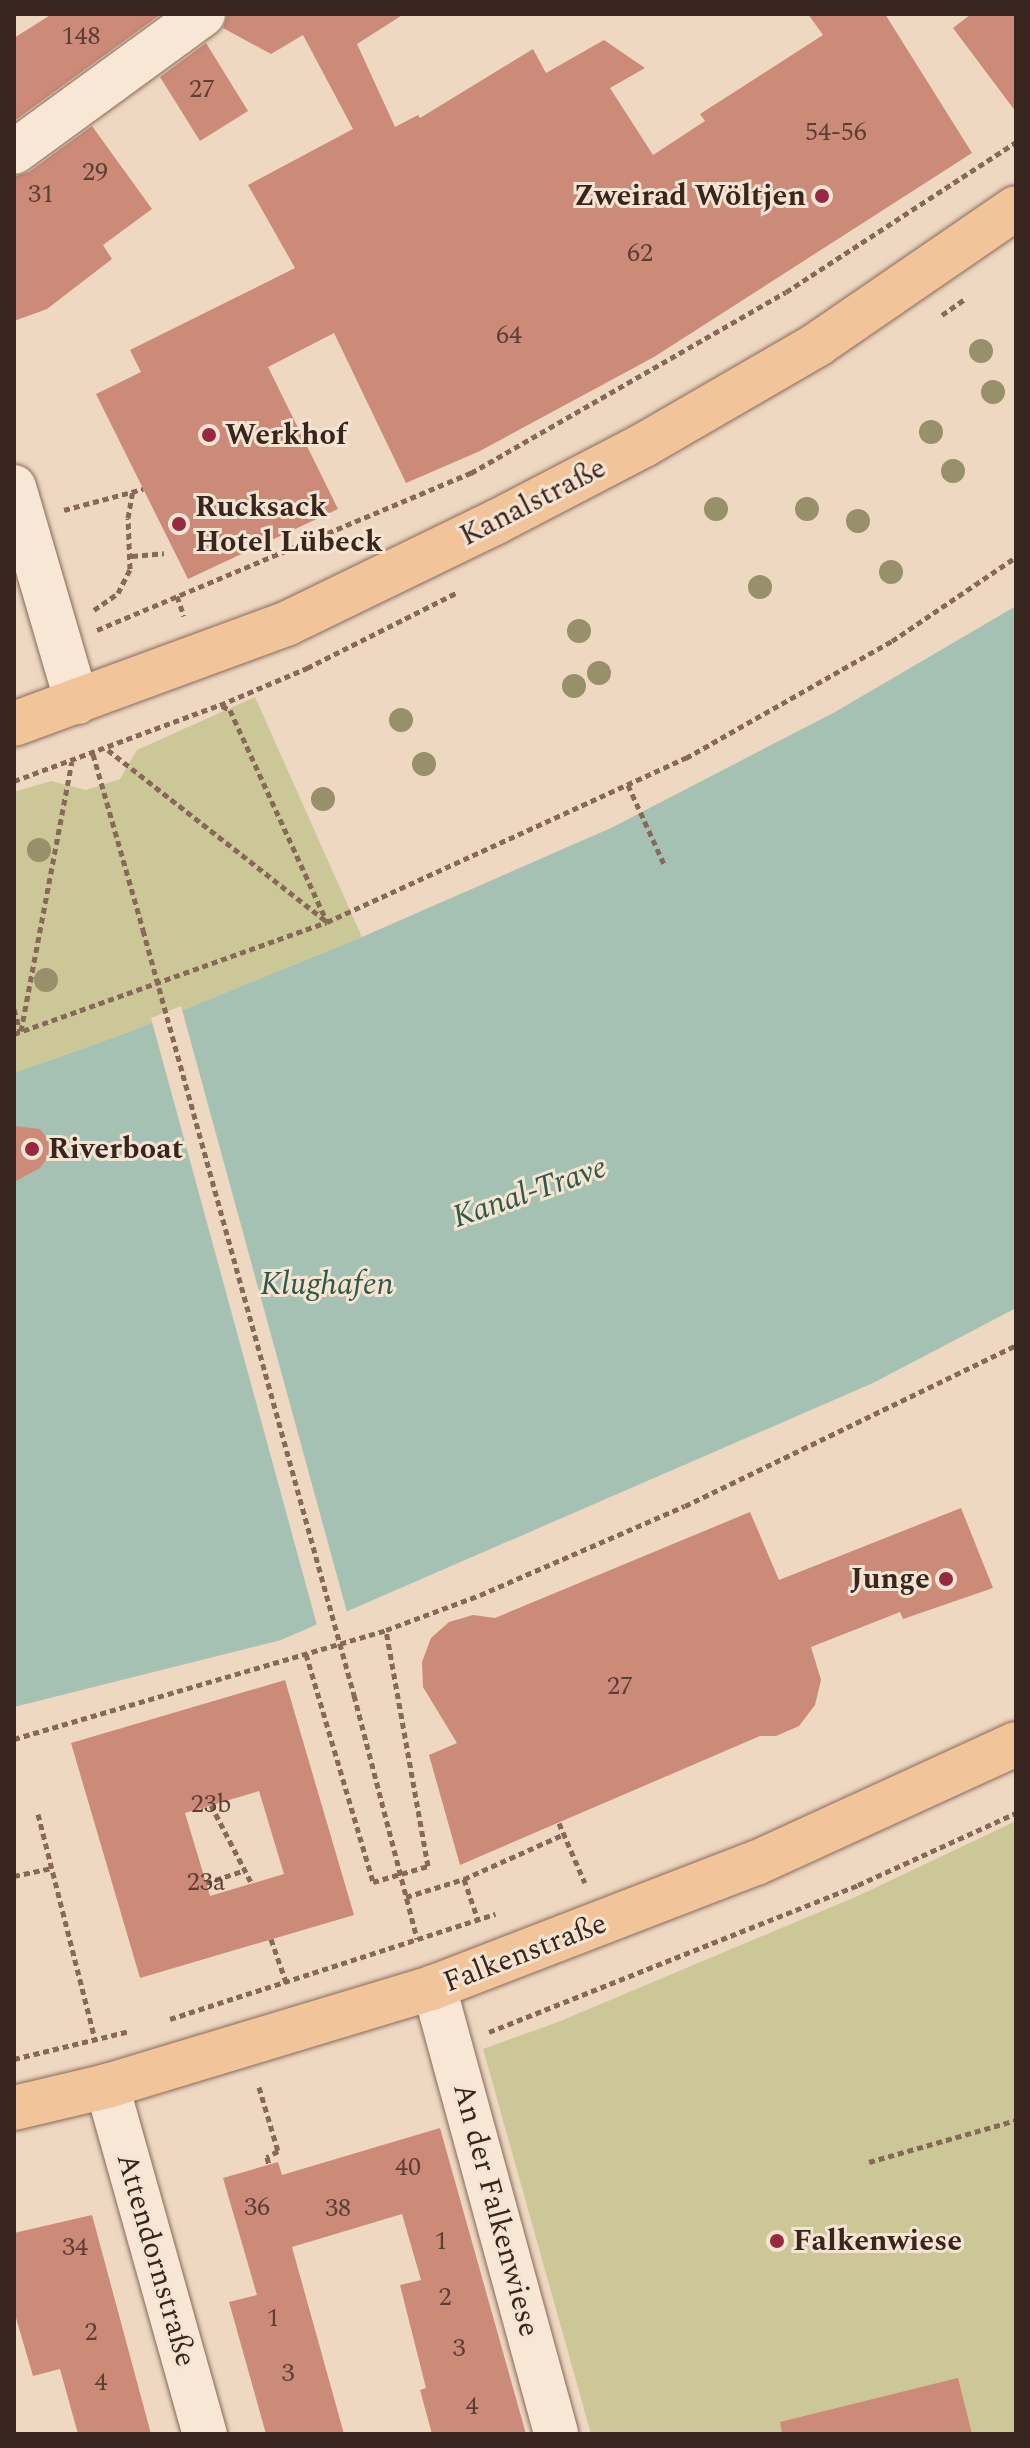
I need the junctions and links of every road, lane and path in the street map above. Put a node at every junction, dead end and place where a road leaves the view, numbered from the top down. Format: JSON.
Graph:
{"nodes":[{"id":1,"x":203,"y":14,"type":"edge"},
{"id":2,"x":1016,"y":142,"type":"edge"},
{"id":3,"x":14,"y":152,"type":"edge"},
{"id":4,"x":1016,"y":208,"type":"edge"},
{"id":5,"x":143,"y":489,"type":"dead end"},
{"id":6,"x":133,"y":491,"type":"junction"},
{"id":7,"x":20,"y":506,"type":"edge"},
{"id":8,"x":164,"y":553,"type":"dead end"},
{"id":9,"x":132,"y":556,"type":"junction"},
{"id":10,"x":1016,"y":557,"type":"edge"},
{"id":11,"x":58,"y":634,"type":"junction"},
{"id":12,"x":77,"y":702,"type":"junction"},
{"id":13,"x":14,"y":724,"type":"edge"},
{"id":14,"x":108,"y":749,"type":"junction"},
{"id":15,"x":93,"y":754,"type":"junction"},
{"id":16,"x":72,"y":762,"type":"junction"},
{"id":17,"x":14,"y":781,"type":"edge"},
{"id":18,"x":628,"y":785,"type":"junction"},
{"id":19,"x":664,"y":864,"type":"dead end"},
{"id":20,"x":327,"y":922,"type":"junction"},
{"id":21,"x":14,"y":1009,"type":"edge"},
{"id":22,"x":17,"y":1033,"type":"edge"},
{"id":23,"x":1016,"y":1345,"type":"edge"},
{"id":24,"x":386,"y":1630,"type":"junction"},
{"id":25,"x":306,"y":1654,"type":"junction"},
{"id":26,"x":14,"y":1739,"type":"edge"},
{"id":27,"x":1016,"y":1744,"type":"edge"},
{"id":28,"x":211,"y":1805,"type":"dead end"},
{"id":29,"x":1016,"y":1813,"type":"edge"},
{"id":30,"x":38,"y":1814,"type":"dead end"},
{"id":31,"x":559,"y":1823,"type":"dead end"},
{"id":32,"x":564,"y":1834,"type":"junction"},
{"id":33,"x":51,"y":1868,"type":"junction"},
{"id":34,"x":245,"y":1870,"type":"junction"},
{"id":35,"x":400,"y":1874,"type":"junction"},
{"id":36,"x":14,"y":1876,"type":"edge"},
{"id":37,"x":464,"y":1879,"type":"junction"},
{"id":38,"x":206,"y":1883,"type":"dead end"},
{"id":39,"x":252,"y":1884,"type":"dead end"},
{"id":40,"x":586,"y":1884,"type":"dead end"},
{"id":41,"x":406,"y":1897,"type":"junction"},
{"id":42,"x":478,"y":1920,"type":"dead end"},
{"id":43,"x":271,"y":1939,"type":"dead end"},
{"id":44,"x":417,"y":1939,"type":"dead end"},
{"id":45,"x":334,"y":1966,"type":"dead end"},
{"id":46,"x":286,"y":1982,"type":"junction"},
{"id":47,"x":434,"y":1987,"type":"junction"},
{"id":48,"x":161,"y":2022,"type":"dead end"},
{"id":49,"x":133,"y":2030,"type":"dead end"},
{"id":50,"x":95,"y":2039,"type":"junction"},
{"id":51,"x":451,"y":2046,"type":"junction"},
{"id":52,"x":14,"y":2059,"type":"edge"},
{"id":53,"x":107,"y":2086,"type":"junction"},
{"id":54,"x":259,"y":2087,"type":"dead end"},
{"id":55,"x":14,"y":2108,"type":"edge"},
{"id":56,"x":1016,"y":2120,"type":"edge"},
{"id":57,"x":869,"y":2162,"type":"dead end"},
{"id":58,"x":269,"y":2165,"type":"dead end"},
{"id":59,"x":205,"y":2434,"type":"edge"},
{"id":60,"x":556,"y":2434,"type":"edge"}],
"edges":[{"from":1,"to":3,"type":"street"},
{"from":2,"to":11,"type":"path"},
{"from":4,"to":12,"type":"main road","name":"Kanalstraße"},
{"from":5,"to":6,"type":"path"},
{"from":6,"to":7,"type":"path"},
{"from":6,"to":9,"type":"path"},
{"from":7,"to":11,"type":"street"},
{"from":8,"to":9,"type":"path"},
{"from":9,"to":11,"type":"path"},
{"from":10,"to":18,"type":"path"},
{"from":11,"to":12,"type":"street"},
{"from":12,"to":13,"type":"main road","name":"Kanalstraße"},
{"from":14,"to":15,"type":"path"},
{"from":14,"to":20,"type":"path"},
{"from":14,"to":20,"type":"path"},
{"from":15,"to":16,"type":"path"},
{"from":15,"to":35,"type":"path","bridge":true},
{"from":16,"to":17,"type":"path"},
{"from":16,"to":22,"type":"path"},
{"from":18,"to":19,"type":"path"},
{"from":18,"to":20,"type":"path"},
{"from":20,"to":22,"type":"path"},
{"from":21,"to":22,"type":"path"},
{"from":23,"to":24,"type":"path"},
{"from":24,"to":25,"type":"path"},
{"from":24,"to":35,"type":"path"},
{"from":25,"to":26,"type":"path"},
{"from":25,"to":35,"type":"path"},
{"from":27,"to":47,"type":"main road","name":"Falkenstraße"},
{"from":28,"to":34,"type":"path"},
{"from":29,"to":51,"type":"path"},
{"from":30,"to":33,"type":"path"},
{"from":31,"to":32,"type":"path"},
{"from":32,"to":37,"type":"path"},
{"from":32,"to":40,"type":"path"},
{"from":33,"to":36,"type":"path"},
{"from":33,"to":50,"type":"path"},
{"from":34,"to":38,"type":"path"},
{"from":34,"to":39,"type":"path"},
{"from":35,"to":41,"type":"path"},
{"from":37,"to":41,"type":"path"},
{"from":37,"to":42,"type":"path"},
{"from":41,"to":44,"type":"path"},
{"from":43,"to":46,"type":"path"},
{"from":45,"to":46,"type":"path"},
{"from":46,"to":48,"type":"path"},
{"from":47,"to":51,"type":"street","name":"An der Falkenwiese"},
{"from":47,"to":53,"type":"main road","name":"Falkenstraße"},
{"from":49,"to":50,"type":"path"},
{"from":50,"to":52,"type":"path"},
{"from":51,"to":60,"type":"street","name":"An der Falkenwiese"},
{"from":53,"to":55,"type":"main road","name":"Falkenstraße"},
{"from":53,"to":59,"type":"street","name":"Attendornstraße"},
{"from":54,"to":58,"type":"path"},
{"from":56,"to":57,"type":"path"}]}
